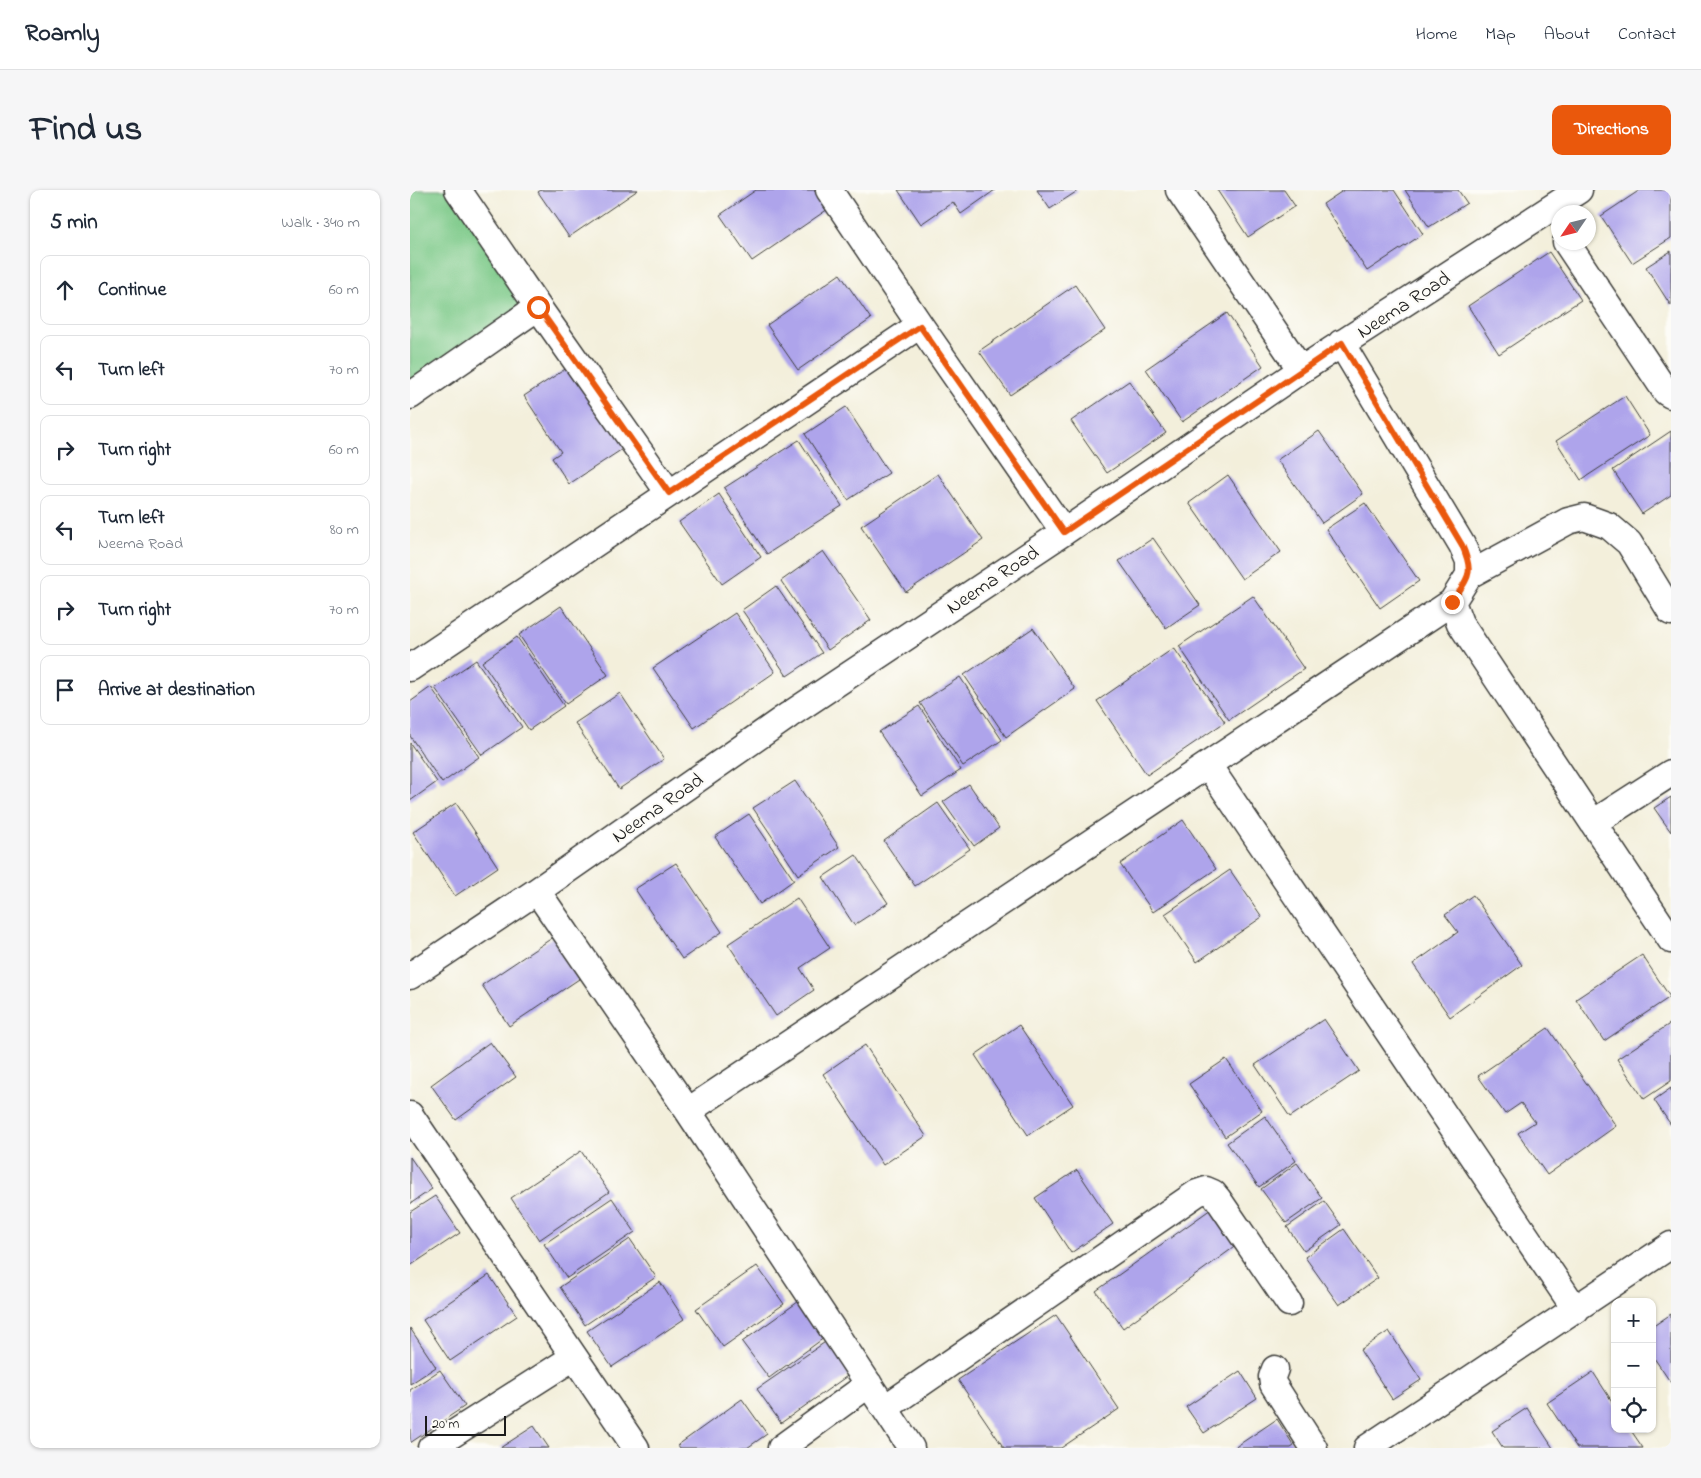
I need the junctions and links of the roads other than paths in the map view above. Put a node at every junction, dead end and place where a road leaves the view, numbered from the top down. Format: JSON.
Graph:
{"nodes":[{"id":1,"x":458,"y":190,"type":"edge"},
{"id":2,"x":829,"y":190,"type":"edge"},
{"id":3,"x":1179,"y":190,"type":"edge"},
{"id":4,"x":1579,"y":190,"type":"edge"},
{"id":5,"x":1566,"y":205,"type":"edge"},
{"id":6,"x":1551,"y":222,"type":"edge"},
{"id":7,"x":1571,"y":250,"type":"edge"},
{"id":8,"x":538,"y":307,"type":"junction"},
{"id":9,"x":920,"y":326,"type":"junction"},
{"id":10,"x":1342,"y":343,"type":"junction"},
{"id":11,"x":1300,"y":370,"type":"junction"},
{"id":12,"x":1671,"y":395,"type":"edge"},
{"id":13,"x":410,"y":396,"type":"edge"},
{"id":14,"x":669,"y":493,"type":"junction"},
{"id":15,"x":1064,"y":532,"type":"junction"},
{"id":16,"x":1469,"y":575,"type":"junction"},
{"id":17,"x":1452,"y":602,"type":"junction"},
{"id":18,"x":1671,"y":612,"type":"edge"},
{"id":19,"x":410,"y":668,"type":"edge"},
{"id":20,"x":1208,"y":765,"type":"junction"},
{"id":21,"x":1671,"y":773,"type":"edge"},
{"id":22,"x":1593,"y":823,"type":"junction"},
{"id":23,"x":537,"y":891,"type":"junction"},
{"id":24,"x":1671,"y":940,"type":"edge"},
{"id":25,"x":410,"y":976,"type":"edge"},
{"id":26,"x":688,"y":1111,"type":"junction"},
{"id":27,"x":410,"y":1115,"type":"edge"},
{"id":28,"x":1671,"y":1245,"type":"edge"},
{"id":29,"x":1289,"y":1303,"type":"dead end"},
{"id":30,"x":1576,"y":1310,"type":"junction"},
{"id":31,"x":574,"y":1357,"type":"junction"},
{"id":32,"x":1275,"y":1369,"type":"dead end"},
{"id":33,"x":869,"y":1384,"type":"junction"},
{"id":34,"x":885,"y":1408,"type":"junction"},
{"id":35,"x":431,"y":1448,"type":"edge"},
{"id":36,"x":636,"y":1448,"type":"edge"},
{"id":37,"x":781,"y":1448,"type":"edge"},
{"id":38,"x":911,"y":1448,"type":"edge"},
{"id":39,"x":1314,"y":1448,"type":"edge"},
{"id":40,"x":1367,"y":1448,"type":"edge"}],
"edges":[{"from":1,"to":8,"type":"street"},
{"from":2,"to":9,"type":"street"},
{"from":3,"to":11,"type":"street"},
{"from":4,"to":5,"type":"street","name":"Neema Road"},
{"from":6,"to":10,"type":"street","name":"Neema Road"},
{"from":7,"to":12,"type":"street"},
{"from":8,"to":13,"type":"street"},
{"from":8,"to":14,"type":"street"},
{"from":9,"to":14,"type":"street"},
{"from":9,"to":15,"type":"street"},
{"from":10,"to":11,"type":"street","name":"Neema Road"},
{"from":10,"to":16,"type":"street"},
{"from":11,"to":15,"type":"street","name":"Neema Road"},
{"from":14,"to":19,"type":"street"},
{"from":15,"to":23,"type":"street","name":"Neema Road"},
{"from":16,"to":17,"type":"street"},
{"from":16,"to":18,"type":"street"},
{"from":17,"to":20,"type":"street"},
{"from":17,"to":22,"type":"street"},
{"from":20,"to":26,"type":"street"},
{"from":20,"to":30,"type":"street"},
{"from":21,"to":22,"type":"street"},
{"from":22,"to":24,"type":"street"},
{"from":23,"to":25,"type":"street","name":"Neema Road"},
{"from":23,"to":26,"type":"street"},
{"from":26,"to":33,"type":"street"},
{"from":27,"to":31,"type":"street"},
{"from":28,"to":30,"type":"street"},
{"from":29,"to":34,"type":"street"},
{"from":30,"to":40,"type":"street"},
{"from":31,"to":35,"type":"street"},
{"from":31,"to":36,"type":"street"},
{"from":32,"to":39,"type":"street"},
{"from":33,"to":34,"type":"street"},
{"from":33,"to":37,"type":"street"},
{"from":34,"to":38,"type":"street"}]}
